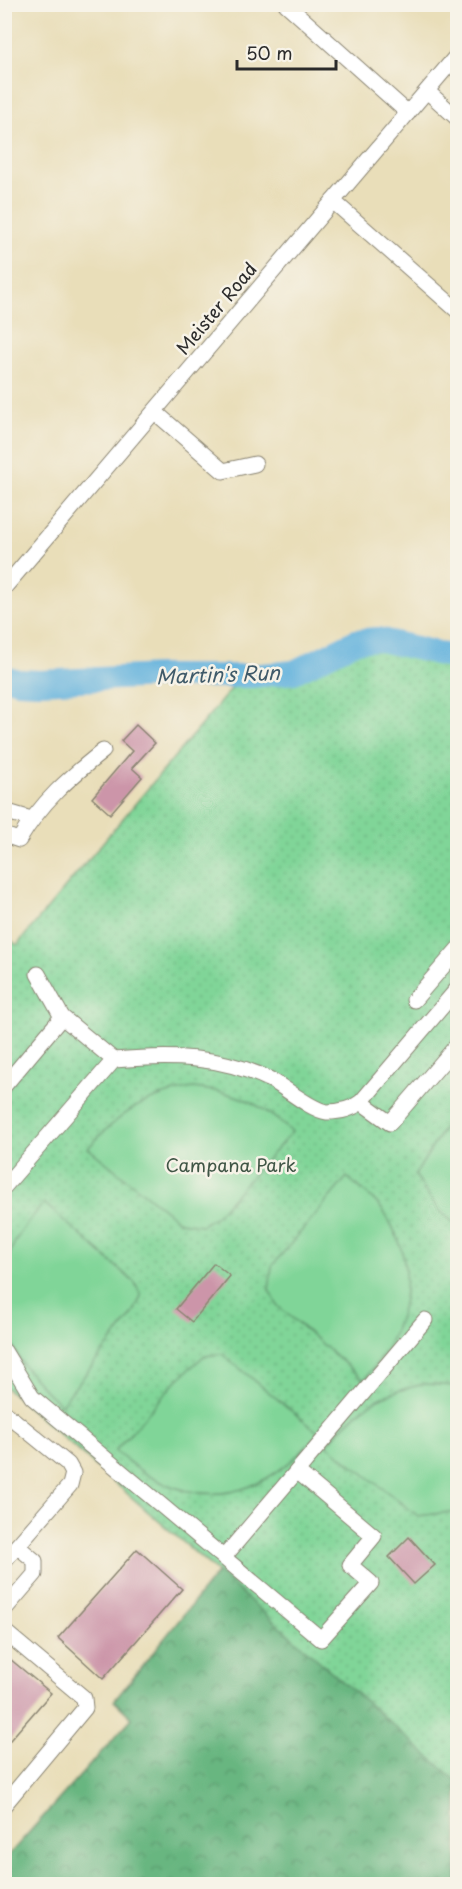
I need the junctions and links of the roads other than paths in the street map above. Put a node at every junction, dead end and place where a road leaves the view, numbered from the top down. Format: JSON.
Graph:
{"nodes":[{"id":1,"x":286,"y":4,"type":"edge"},
{"id":2,"x":458,"y":54,"type":"edge"},
{"id":3,"x":427,"y":91,"type":"junction"},
{"id":4,"x":408,"y":113,"type":"junction"},
{"id":5,"x":458,"y":119,"type":"edge"},
{"id":6,"x":333,"y":201,"type":"junction"},
{"id":7,"x":458,"y":311,"type":"edge"},
{"id":8,"x":155,"y":412,"type":"junction"},
{"id":9,"x":255,"y":464,"type":"dead end"},
{"id":10,"x":4,"y":588,"type":"edge"},
{"id":11,"x":103,"y":751,"type":"dead end"},
{"id":12,"x":4,"y":811,"type":"edge"},
{"id":13,"x":31,"y":819,"type":"junction"},
{"id":14,"x":4,"y":835,"type":"edge"},
{"id":15,"x":458,"y":949,"type":"edge"},
{"id":16,"x":38,"y":975,"type":"dead end"},
{"id":17,"x":458,"y":988,"type":"edge"},
{"id":18,"x":414,"y":1000,"type":"dead end"},
{"id":19,"x":62,"y":1017,"type":"junction"},
{"id":20,"x":458,"y":1044,"type":"edge"},
{"id":21,"x":114,"y":1060,"type":"junction"},
{"id":22,"x":4,"y":1086,"type":"edge"},
{"id":23,"x":361,"y":1102,"type":"junction"},
{"id":24,"x":4,"y":1187,"type":"edge"},
{"id":25,"x":425,"y":1320,"type":"dead end"},
{"id":26,"x":4,"y":1351,"type":"edge"},
{"id":27,"x":4,"y":1412,"type":"edge"},
{"id":28,"x":297,"y":1471,"type":"junction"},
{"id":29,"x":17,"y":1546,"type":"junction"},
{"id":30,"x":224,"y":1557,"type":"junction"},
{"id":31,"x":4,"y":1561,"type":"edge"},
{"id":32,"x":4,"y":1610,"type":"edge"},
{"id":33,"x":4,"y":1631,"type":"edge"},
{"id":34,"x":4,"y":1805,"type":"edge"}],
"edges":[{"from":1,"to":4,"type":"street"},
{"from":2,"to":3,"type":"street","name":"Meister Road"},
{"from":3,"to":4,"type":"street","name":"Meister Road"},
{"from":3,"to":5,"type":"street"},
{"from":4,"to":6,"type":"street","name":"Meister Road"},
{"from":6,"to":7,"type":"street"},
{"from":6,"to":8,"type":"street","name":"Meister Road"},
{"from":8,"to":9,"type":"street"},
{"from":8,"to":10,"type":"street","name":"Meister Road"},
{"from":11,"to":13,"type":"street"},
{"from":12,"to":13,"type":"street"},
{"from":13,"to":14,"type":"street"},
{"from":15,"to":18,"type":"street"},
{"from":16,"to":19,"type":"street"},
{"from":17,"to":23,"type":"street"},
{"from":19,"to":21,"type":"street"},
{"from":19,"to":22,"type":"street"},
{"from":20,"to":23,"type":"street"},
{"from":21,"to":23,"type":"street"},
{"from":21,"to":24,"type":"street"},
{"from":25,"to":28,"type":"street"},
{"from":26,"to":30,"type":"street"},
{"from":27,"to":29,"type":"street"},
{"from":28,"to":30,"type":"street"},
{"from":28,"to":30,"type":"street"},
{"from":29,"to":31,"type":"street"},
{"from":29,"to":32,"type":"street"},
{"from":33,"to":34,"type":"street"}]}
